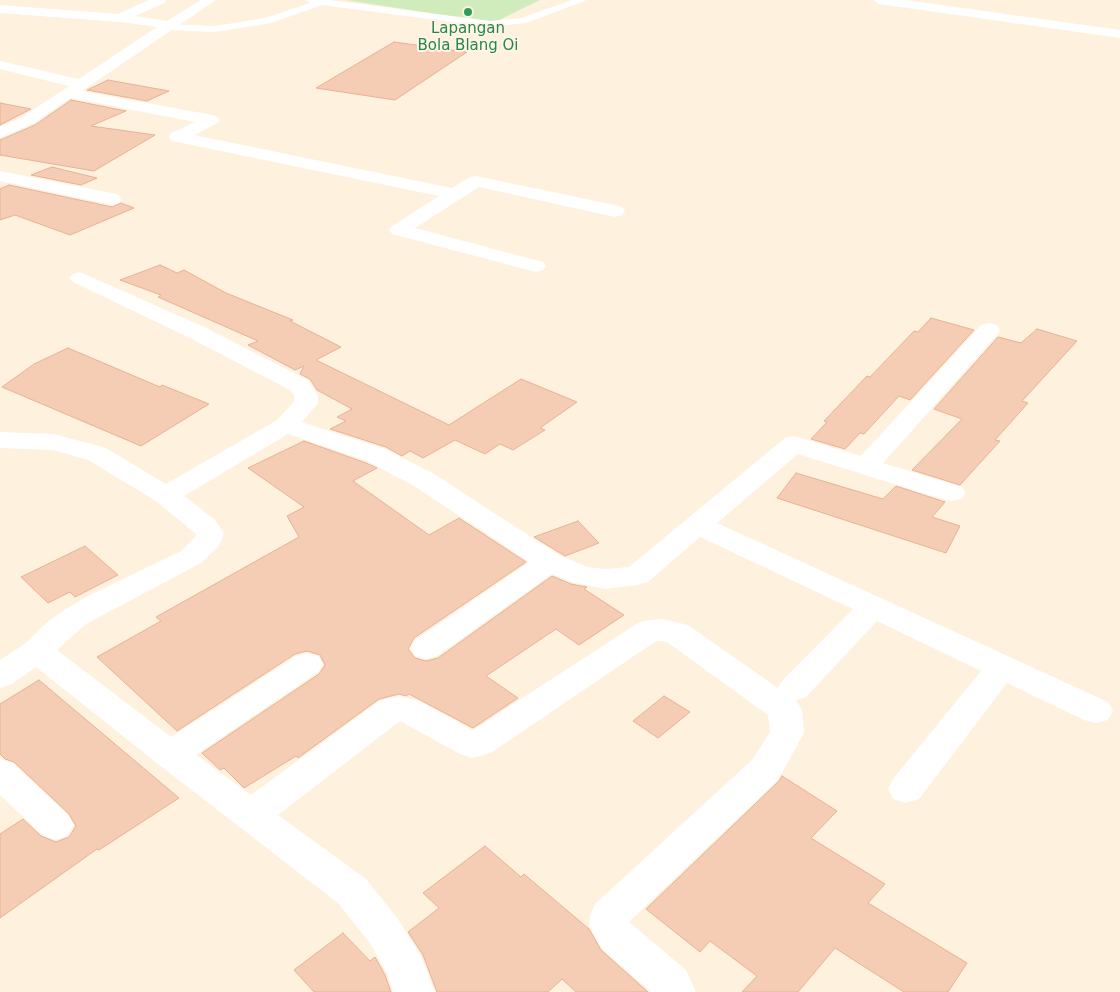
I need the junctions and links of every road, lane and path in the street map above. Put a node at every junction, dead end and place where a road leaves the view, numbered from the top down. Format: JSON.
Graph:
{"nodes":[{"id":1,"x":160,"y":0,"type":"edge"},
{"id":2,"x":210,"y":0,"type":"edge"},
{"id":3,"x":582,"y":0,"type":"edge"},
{"id":4,"x":879,"y":0,"type":"edge"},
{"id":5,"x":316,"y":1,"type":"edge"},
{"id":6,"x":0,"y":9,"type":"edge"},
{"id":7,"x":43,"y":12,"type":"junction"},
{"id":8,"x":120,"y":18,"type":"junction"},
{"id":9,"x":0,"y":24,"type":"edge"},
{"id":10,"x":167,"y":26,"type":"junction"},
{"id":11,"x":1120,"y":34,"type":"edge"},
{"id":12,"x":0,"y":65,"type":"edge"},
{"id":13,"x":74,"y":88,"type":"junction"},
{"id":14,"x":0,"y":133,"type":"edge"},
{"id":15,"x":0,"y":176,"type":"edge"},
{"id":16,"x":455,"y":194,"type":"junction"},
{"id":17,"x":112,"y":199,"type":"dead end"},
{"id":18,"x":615,"y":211,"type":"dead end"},
{"id":19,"x":536,"y":266,"type":"dead end"},
{"id":20,"x":80,"y":278,"type":"dead end"},
{"id":21,"x":989,"y":330,"type":"dead end"},
{"id":22,"x":286,"y":425,"type":"junction"},
{"id":23,"x":0,"y":440,"type":"edge"},
{"id":24,"x":866,"y":466,"type":"junction"},
{"id":25,"x":952,"y":493,"type":"dead end"},
{"id":26,"x":166,"y":495,"type":"junction"},
{"id":27,"x":698,"y":525,"type":"junction"},
{"id":28,"x":549,"y":562,"type":"junction"},
{"id":29,"x":873,"y":607,"type":"junction"},
{"id":30,"x":426,"y":648,"type":"dead end"},
{"id":31,"x":37,"y":651,"type":"junction"},
{"id":32,"x":307,"y":664,"type":"dead end"},
{"id":33,"x":1002,"y":667,"type":"junction"},
{"id":34,"x":0,"y":676,"type":"edge"},
{"id":35,"x":794,"y":689,"type":"dead end"},
{"id":36,"x":1096,"y":711,"type":"dead end"},
{"id":37,"x":170,"y":754,"type":"junction"},
{"id":38,"x":0,"y":773,"type":"edge"},
{"id":39,"x":906,"y":789,"type":"dead end"},
{"id":40,"x":251,"y":815,"type":"junction"},
{"id":41,"x":56,"y":825,"type":"dead end"},
{"id":42,"x":414,"y":992,"type":"edge"},
{"id":43,"x":675,"y":992,"type":"edge"}],
"edges":[{"from":1,"to":8,"type":"street"},
{"from":2,"to":10,"type":"street"},
{"from":3,"to":5,"type":"lane"},
{"from":4,"to":11,"type":"street"},
{"from":5,"to":10,"type":"lane"},
{"from":6,"to":7,"type":"street"},
{"from":7,"to":8,"type":"street"},
{"from":7,"to":9,"type":"street"},
{"from":8,"to":10,"type":"street"},
{"from":10,"to":13,"type":"street"},
{"from":12,"to":13,"type":"street"},
{"from":13,"to":14,"type":"street"},
{"from":13,"to":16,"type":"street"},
{"from":15,"to":17,"type":"street"},
{"from":16,"to":18,"type":"street"},
{"from":16,"to":19,"type":"street"},
{"from":20,"to":22,"type":"street"},
{"from":21,"to":24,"type":"street"},
{"from":22,"to":26,"type":"street"},
{"from":22,"to":28,"type":"street"},
{"from":23,"to":26,"type":"street"},
{"from":24,"to":25,"type":"street"},
{"from":24,"to":27,"type":"street"},
{"from":26,"to":31,"type":"street"},
{"from":27,"to":28,"type":"street"},
{"from":27,"to":29,"type":"street"},
{"from":28,"to":30,"type":"street"},
{"from":29,"to":33,"type":"street"},
{"from":29,"to":35,"type":"street"},
{"from":31,"to":34,"type":"street"},
{"from":31,"to":37,"type":"street"},
{"from":32,"to":37,"type":"street"},
{"from":33,"to":36,"type":"street"},
{"from":33,"to":39,"type":"street"},
{"from":37,"to":40,"type":"street"},
{"from":38,"to":41,"type":"street"},
{"from":40,"to":42,"type":"street"},
{"from":40,"to":43,"type":"street"}]}
